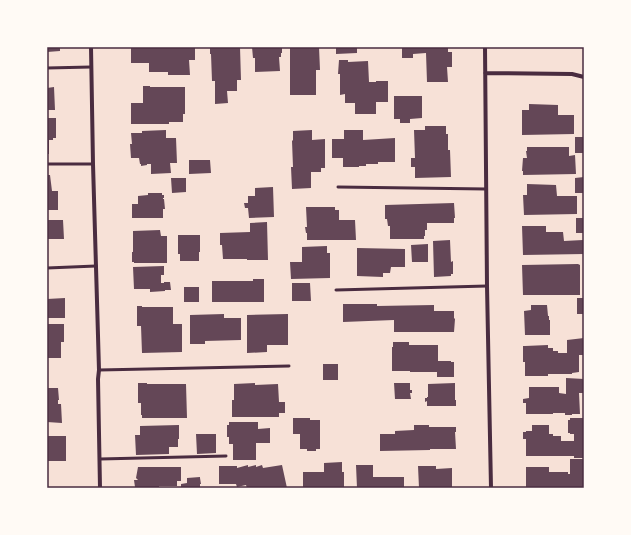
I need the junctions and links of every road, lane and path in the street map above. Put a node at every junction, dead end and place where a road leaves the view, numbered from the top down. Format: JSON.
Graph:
{"nodes":[{"id":1,"x":91,"y":47,"type":"edge"},
{"id":2,"x":484,"y":47,"type":"edge"},
{"id":3,"x":47,"y":68,"type":"edge"},
{"id":4,"x":91,"y":68,"type":"junction"},
{"id":5,"x":485,"y":73,"type":"junction"},
{"id":6,"x":584,"y":77,"type":"edge"},
{"id":7,"x":47,"y":164,"type":"edge"},
{"id":8,"x":93,"y":164,"type":"junction"},
{"id":9,"x":338,"y":187,"type":"dead end"},
{"id":10,"x":486,"y":189,"type":"junction"},
{"id":11,"x":96,"y":266,"type":"junction"},
{"id":12,"x":47,"y":268,"type":"edge"},
{"id":13,"x":487,"y":286,"type":"junction"},
{"id":14,"x":336,"y":290,"type":"dead end"},
{"id":15,"x":289,"y":366,"type":"dead end"},
{"id":16,"x":99,"y":370,"type":"junction"},
{"id":17,"x":226,"y":456,"type":"dead end"},
{"id":18,"x":100,"y":459,"type":"junction"},
{"id":19,"x":100,"y":488,"type":"edge"},
{"id":20,"x":491,"y":488,"type":"edge"}],
"edges":[{"from":1,"to":4,"type":"street"},
{"from":2,"to":5,"type":"street"},
{"from":3,"to":4,"type":"lane"},
{"from":4,"to":8,"type":"street"},
{"from":5,"to":6,"type":"street"},
{"from":5,"to":10,"type":"street"},
{"from":7,"to":8,"type":"lane"},
{"from":8,"to":11,"type":"street"},
{"from":9,"to":10,"type":"lane"},
{"from":10,"to":13,"type":"street"},
{"from":11,"to":12,"type":"lane"},
{"from":11,"to":16,"type":"street"},
{"from":13,"to":14,"type":"lane"},
{"from":13,"to":20,"type":"street"},
{"from":15,"to":16,"type":"lane"},
{"from":16,"to":18,"type":"street"},
{"from":17,"to":18,"type":"lane"},
{"from":18,"to":19,"type":"street"}]}
